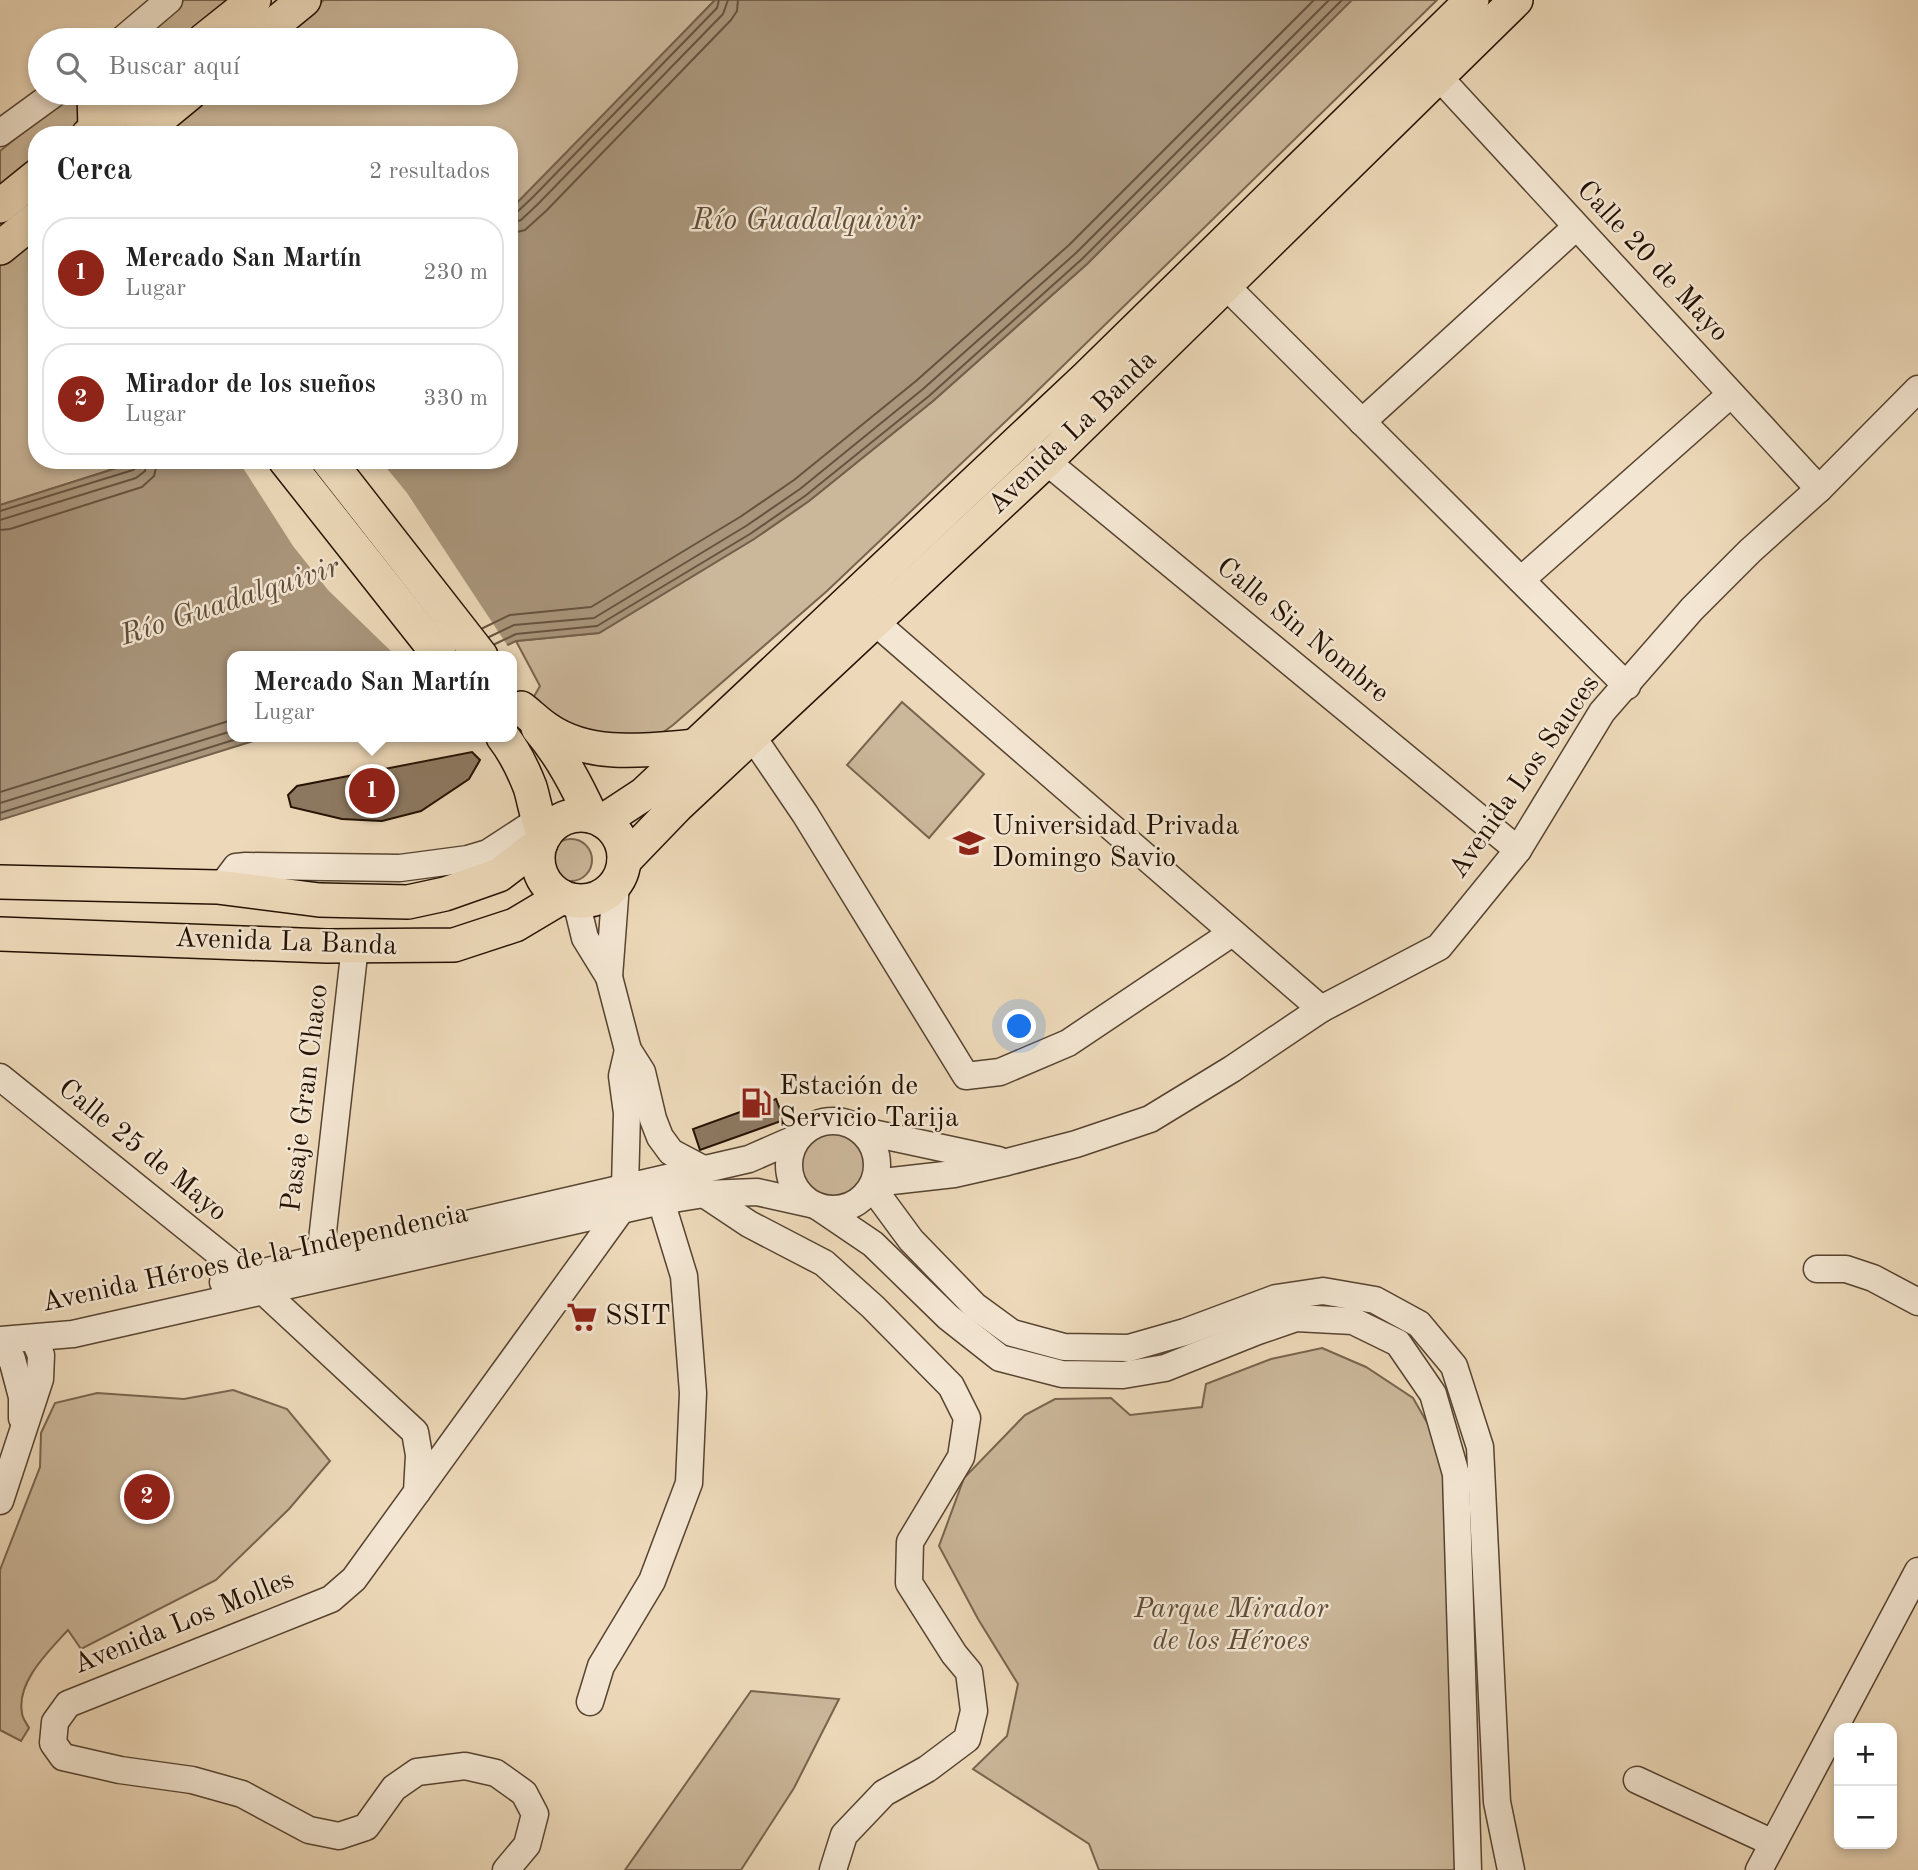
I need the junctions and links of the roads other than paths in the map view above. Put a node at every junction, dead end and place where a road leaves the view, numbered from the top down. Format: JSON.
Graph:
{"nodes":[{"id":1,"x":169,"y":0,"type":"edge"},
{"id":2,"x":254,"y":0,"type":"edge"},
{"id":3,"x":304,"y":0,"type":"edge"},
{"id":4,"x":1472,"y":0,"type":"edge"},
{"id":5,"x":1517,"y":0,"type":"edge"},
{"id":6,"x":136,"y":28,"type":"edge"},
{"id":7,"x":219,"y":28,"type":"edge"},
{"id":8,"x":270,"y":28,"type":"edge"},
{"id":9,"x":1438,"y":76,"type":"junction"},
{"id":10,"x":38,"y":105,"type":"edge"},
{"id":11,"x":94,"y":105,"type":"edge"},
{"id":12,"x":126,"y":105,"type":"edge"},
{"id":13,"x":176,"y":105,"type":"edge"},
{"id":14,"x":184,"y":105,"type":"edge"},
{"id":15,"x":94,"y":126,"type":"edge"},
{"id":16,"x":102,"y":126,"type":"edge"},
{"id":17,"x":150,"y":126,"type":"edge"},
{"id":18,"x":176,"y":126,"type":"edge"},
{"id":19,"x":0,"y":133,"type":"edge"},
{"id":20,"x":28,"y":183,"type":"edge"},
{"id":21,"x":0,"y":206,"type":"edge"},
{"id":22,"x":1576,"y":227,"type":"junction"},
{"id":23,"x":28,"y":229,"type":"edge"},
{"id":24,"x":14,"y":245,"type":"edge"},
{"id":25,"x":1225,"y":285,"type":"junction"},
{"id":26,"x":1918,"y":389,"type":"edge"},
{"id":27,"x":1731,"y":394,"type":"junction"},
{"id":28,"x":1362,"y":422,"type":"junction"},
{"id":29,"x":1046,"y":461,"type":"junction"},
{"id":30,"x":292,"y":469,"type":"edge"},
{"id":31,"x":335,"y":469,"type":"edge"},
{"id":32,"x":1819,"y":489,"type":"junction"},
{"id":33,"x":1521,"y":580,"type":"junction"},
{"id":34,"x":876,"y":622,"type":"junction"},
{"id":35,"x":436,"y":651,"type":"edge"},
{"id":36,"x":477,"y":651,"type":"edge"},
{"id":37,"x":1627,"y":686,"type":"junction"},
{"id":38,"x":517,"y":702,"type":"edge"},
{"id":39,"x":752,"y":736,"type":"junction"},
{"id":40,"x":507,"y":742,"type":"edge"},
{"id":41,"x":696,"y":746,"type":"junction"},
{"id":42,"x":597,"y":818,"type":"junction"},
{"id":43,"x":541,"y":833,"type":"junction"},
{"id":44,"x":1518,"y":850,"type":"junction"},
{"id":45,"x":620,"y":873,"type":"junction"},
{"id":46,"x":0,"y":882,"type":"edge"},
{"id":47,"x":569,"y":899,"type":"junction"},
{"id":48,"x":1232,"y":933,"type":"junction"},
{"id":49,"x":0,"y":934,"type":"edge"},
{"id":50,"x":355,"y":946,"type":"junction"},
{"id":51,"x":609,"y":977,"type":"junction"},
{"id":52,"x":1321,"y":1009,"type":"junction"},
{"id":53,"x":628,"y":1050,"type":"junction"},
{"id":54,"x":0,"y":1077,"type":"edge"},
{"id":55,"x":863,"y":1131,"type":"junction"},
{"id":56,"x":797,"y":1139,"type":"junction"},
{"id":57,"x":1007,"y":1162,"type":"junction"},
{"id":58,"x":705,"y":1182,"type":"junction"},
{"id":59,"x":873,"y":1185,"type":"junction"},
{"id":60,"x":661,"y":1201,"type":"junction"},
{"id":61,"x":625,"y":1203,"type":"junction"},
{"id":62,"x":814,"y":1205,"type":"junction"},
{"id":63,"x":320,"y":1258,"type":"junction"},
{"id":64,"x":1817,"y":1269,"type":"dead end"},
{"id":65,"x":255,"y":1283,"type":"junction"},
{"id":66,"x":1918,"y":1302,"type":"edge"},
{"id":67,"x":34,"y":1339,"type":"junction"},
{"id":68,"x":0,"y":1340,"type":"edge"},
{"id":69,"x":0,"y":1350,"type":"edge"},
{"id":70,"x":415,"y":1432,"type":"junction"},
{"id":71,"x":22,"y":1433,"type":"junction"},
{"id":72,"x":457,"y":1436,"type":"junction"},
{"id":73,"x":417,"y":1493,"type":"junction"},
{"id":74,"x":0,"y":1501,"type":"edge"},
{"id":75,"x":1918,"y":1571,"type":"edge"},
{"id":76,"x":590,"y":1702,"type":"dead end"},
{"id":77,"x":1637,"y":1780,"type":"dead end"},
{"id":78,"x":1773,"y":1843,"type":"junction"},
{"id":79,"x":506,"y":1870,"type":"edge"},
{"id":80,"x":833,"y":1870,"type":"edge"},
{"id":81,"x":1468,"y":1870,"type":"edge"},
{"id":82,"x":1511,"y":1870,"type":"edge"},
{"id":83,"x":1759,"y":1870,"type":"edge"}],
"edges":[{"from":1,"to":6,"type":"street"},
{"from":2,"to":7,"type":"main road"},
{"from":3,"to":8,"type":"main road"},
{"from":4,"to":41,"type":"main road","name":"Avenida La Banda"},
{"from":5,"to":9,"type":"main road","name":"Avenida La Banda"},
{"from":9,"to":22,"type":"street","name":"Calle 20 de Mayo"},
{"from":9,"to":25,"type":"main road","name":"Avenida La Banda"},
{"from":10,"to":19,"type":"street"},
{"from":11,"to":15,"type":"main road"},
{"from":12,"to":16,"type":"main road"},
{"from":13,"to":17,"type":"main road"},
{"from":14,"to":18,"type":"main road"},
{"from":20,"to":21,"type":"main road"},
{"from":22,"to":27,"type":"street","name":"Calle 20 de Mayo"},
{"from":22,"to":28,"type":"street"},
{"from":23,"to":24,"type":"main road"},
{"from":25,"to":28,"type":"street"},
{"from":25,"to":29,"type":"main road","name":"Avenida La Banda"},
{"from":26,"to":32,"type":"street","name":"Avenida Los Sauces"},
{"from":27,"to":32,"type":"street","name":"Calle 20 de Mayo"},
{"from":27,"to":33,"type":"street"},
{"from":28,"to":33,"type":"street"},
{"from":29,"to":34,"type":"main road","name":"Avenida La Banda"},
{"from":29,"to":44,"type":"street","name":"Calle Sin Nombre"},
{"from":30,"to":35,"type":"main road"},
{"from":31,"to":36,"type":"main road"},
{"from":32,"to":37,"type":"street","name":"Avenida Los Sauces"},
{"from":33,"to":37,"type":"street"},
{"from":34,"to":39,"type":"main road","name":"Avenida La Banda"},
{"from":34,"to":48,"type":"street"},
{"from":37,"to":44,"type":"street","name":"Avenida Los Sauces"},
{"from":38,"to":41,"type":"main road"},
{"from":38,"to":42,"type":"main road"},
{"from":39,"to":45,"type":"main road","name":"Avenida La Banda"},
{"from":39,"to":48,"type":"street"},
{"from":40,"to":43,"type":"main road"},
{"from":41,"to":42,"type":"main road","name":"Avenida La Banda"},
{"from":42,"to":43,"type":"main road"},
{"from":42,"to":45,"type":"main road"},
{"from":43,"to":46,"type":"main road","name":"Avenida La Banda"},
{"from":43,"to":47,"type":"main road"},
{"from":44,"to":52,"type":"street","name":"Avenida Los Sauces"},
{"from":45,"to":47,"type":"main road"},
{"from":45,"to":51,"type":"street"},
{"from":47,"to":50,"type":"main road","name":"Avenida La Banda"},
{"from":47,"to":51,"type":"street"},
{"from":48,"to":52,"type":"street"},
{"from":49,"to":50,"type":"main road","name":"Avenida La Banda"},
{"from":50,"to":63,"type":"street","name":"Pasaje Gran Chaco"},
{"from":51,"to":53,"type":"street"},
{"from":52,"to":57,"type":"street","name":"Avenida Los Sauces"},
{"from":53,"to":58,"type":"street"},
{"from":53,"to":61,"type":"street"},
{"from":54,"to":65,"type":"street","name":"Calle 25 de Mayo"},
{"from":55,"to":56,"type":"street"},
{"from":55,"to":57,"type":"street","name":"Avenida Los Sauces"},
{"from":55,"to":59,"type":"street"},
{"from":56,"to":58,"type":"street","name":"Avenida Héroes de la Independencia"},
{"from":56,"to":62,"type":"street"},
{"from":57,"to":59,"type":"street","name":"Avenida Los Sauces"},
{"from":58,"to":60,"type":"street","name":"Avenida Héroes de la Independencia"},
{"from":58,"to":61,"type":"street","name":"Avenida Héroes de la Independencia"},
{"from":58,"to":62,"type":"street","name":"Avenida Héroes de la Independencia"},
{"from":58,"to":80,"type":"street"},
{"from":59,"to":62,"type":"street"},
{"from":59,"to":82,"type":"street"},
{"from":60,"to":61,"type":"street","name":"Avenida Héroes de la Independencia"},
{"from":60,"to":76,"type":"street"},
{"from":61,"to":63,"type":"street","name":"Avenida Héroes de la Independencia"},
{"from":61,"to":65,"type":"street","name":"Avenida Héroes de la Independencia"},
{"from":61,"to":72,"type":"street","name":"Avenida Los Molles"},
{"from":62,"to":81,"type":"street","name":"Avenida Héroes de la Independencia"},
{"from":63,"to":65,"type":"street","name":"Avenida Héroes de la Independencia"},
{"from":64,"to":66,"type":"street"},
{"from":65,"to":67,"type":"street","name":"Avenida Héroes de la Independencia"},
{"from":65,"to":70,"type":"street","name":"Calle 25 de Mayo"},
{"from":67,"to":68,"type":"street"},
{"from":67,"to":71,"type":"street"},
{"from":69,"to":71,"type":"street"},
{"from":70,"to":72,"type":"street"},
{"from":70,"to":73,"type":"street"},
{"from":71,"to":74,"type":"street"},
{"from":72,"to":73,"type":"street","name":"Avenida Los Molles"},
{"from":73,"to":79,"type":"street","name":"Avenida Los Molles"},
{"from":75,"to":78,"type":"street"},
{"from":77,"to":78,"type":"street"},
{"from":78,"to":83,"type":"street"}]}
